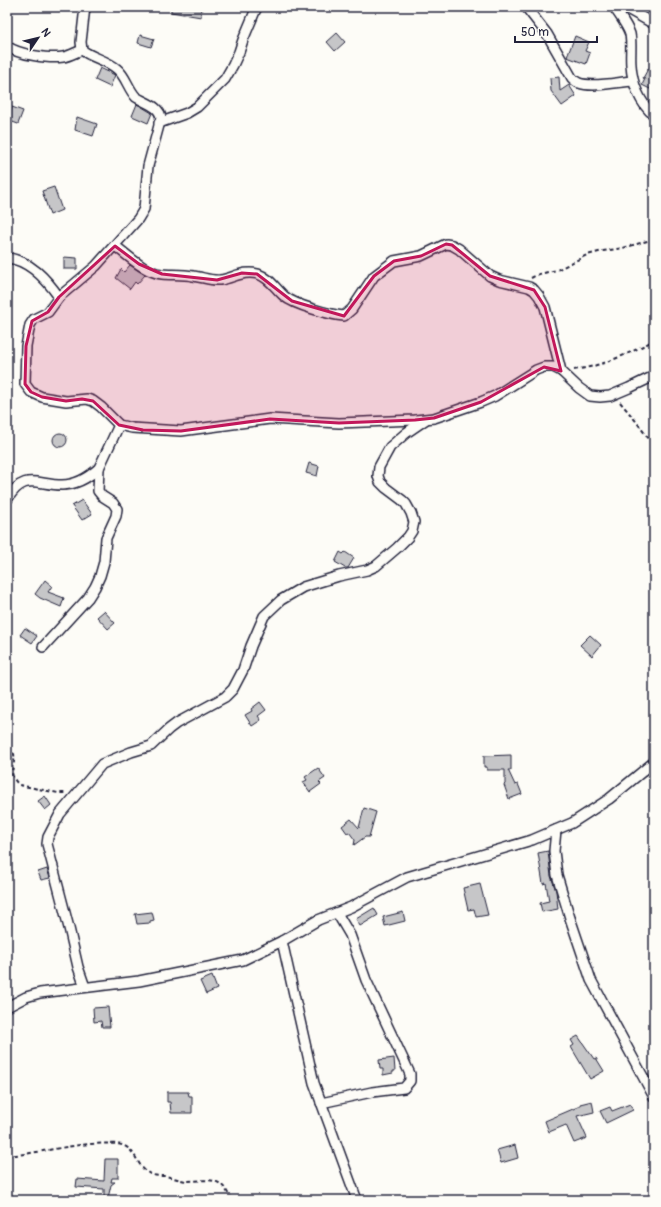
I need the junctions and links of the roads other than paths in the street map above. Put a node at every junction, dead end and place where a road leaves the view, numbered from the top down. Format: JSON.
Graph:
{"nodes":[{"id":1,"x":85,"y":7,"type":"edge"},
{"id":2,"x":258,"y":7,"type":"edge"},
{"id":3,"x":526,"y":7,"type":"edge"},
{"id":4,"x":614,"y":7,"type":"edge"},
{"id":5,"x":628,"y":8,"type":"edge"},
{"id":6,"x":654,"y":24,"type":"edge"},
{"id":7,"x":7,"y":46,"type":"edge"},
{"id":8,"x":82,"y":50,"type":"junction"},
{"id":9,"x":633,"y":81,"type":"junction"},
{"id":10,"x":654,"y":115,"type":"edge"},
{"id":11,"x":159,"y":123,"type":"junction"},
{"id":12,"x":115,"y":246,"type":"junction"},
{"id":13,"x":7,"y":258,"type":"edge"},
{"id":14,"x":59,"y":297,"type":"junction"},
{"id":15,"x":561,"y":371,"type":"junction"},
{"id":16,"x":654,"y":376,"type":"edge"},
{"id":17,"x":426,"y":419,"type":"junction"},
{"id":18,"x":120,"y":425,"type":"junction"},
{"id":19,"x":98,"y":468,"type":"junction"},
{"id":20,"x":7,"y":500,"type":"edge"},
{"id":21,"x":43,"y":647,"type":"dead end"},
{"id":22,"x":654,"y":762,"type":"edge"},
{"id":23,"x":556,"y":830,"type":"junction"},
{"id":24,"x":338,"y":913,"type":"junction"},
{"id":25,"x":282,"y":941,"type":"junction"},
{"id":26,"x":84,"y":987,"type":"junction"},
{"id":27,"x":7,"y":1007,"type":"edge"},
{"id":28,"x":654,"y":1097,"type":"edge"},
{"id":29,"x":321,"y":1103,"type":"junction"},
{"id":30,"x":357,"y":1200,"type":"edge"}],
"edges":[{"from":1,"to":8,"type":"street"},
{"from":2,"to":11,"type":"street"},
{"from":3,"to":9,"type":"street"},
{"from":4,"to":9,"type":"street"},
{"from":5,"to":6,"type":"street"},
{"from":7,"to":8,"type":"street"},
{"from":8,"to":11,"type":"street"},
{"from":9,"to":10,"type":"street"},
{"from":11,"to":12,"type":"street"},
{"from":12,"to":14,"type":"street"},
{"from":12,"to":15,"type":"street"},
{"from":13,"to":14,"type":"street"},
{"from":14,"to":18,"type":"street"},
{"from":15,"to":16,"type":"street"},
{"from":15,"to":17,"type":"street"},
{"from":17,"to":18,"type":"street"},
{"from":17,"to":26,"type":"street"},
{"from":18,"to":19,"type":"street"},
{"from":19,"to":20,"type":"street"},
{"from":19,"to":21,"type":"street"},
{"from":22,"to":23,"type":"street"},
{"from":23,"to":24,"type":"street"},
{"from":23,"to":28,"type":"street"},
{"from":24,"to":25,"type":"street"},
{"from":24,"to":29,"type":"street"},
{"from":25,"to":26,"type":"street"},
{"from":25,"to":29,"type":"street"},
{"from":26,"to":27,"type":"street"},
{"from":29,"to":30,"type":"street"}]}
